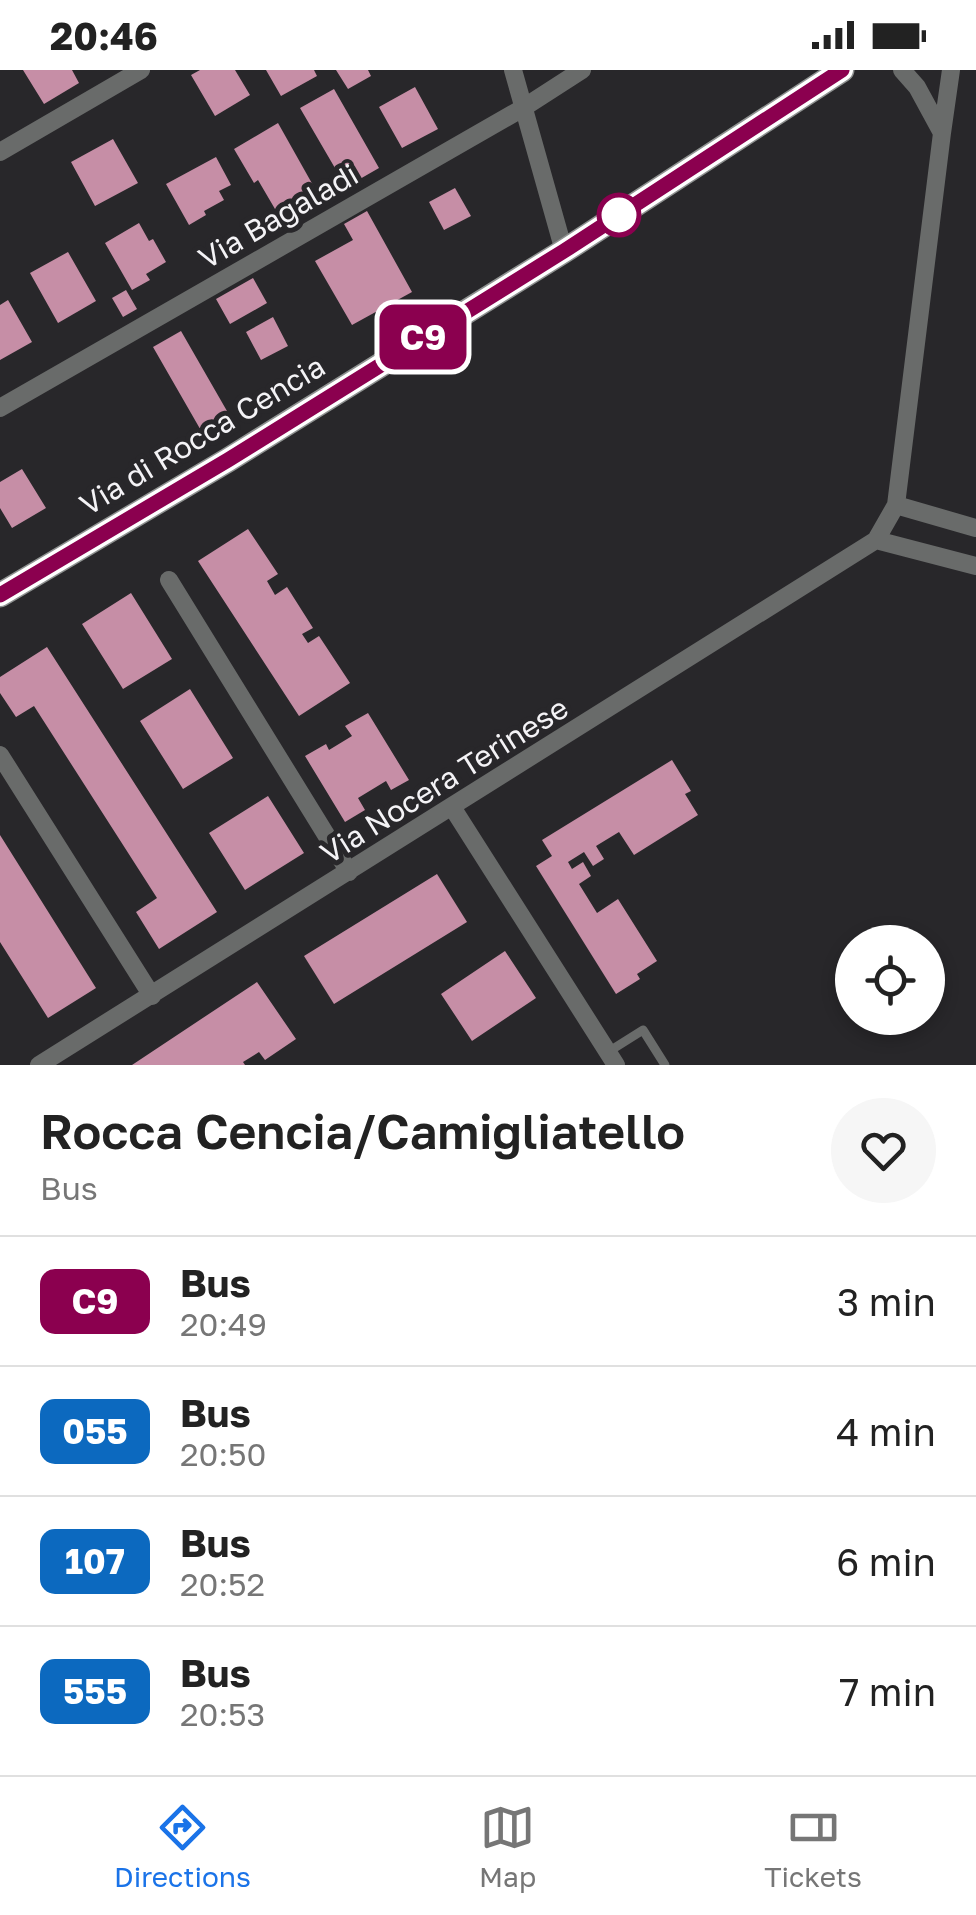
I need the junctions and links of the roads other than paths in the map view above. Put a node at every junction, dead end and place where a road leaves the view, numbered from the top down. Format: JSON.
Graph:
{"nodes":[{"id":1,"x":142,"y":70,"type":"edge"},
{"id":2,"x":513,"y":70,"type":"edge"},
{"id":3,"x":582,"y":70,"type":"edge"},
{"id":4,"x":842,"y":70,"type":"edge"},
{"id":5,"x":902,"y":70,"type":"edge"},
{"id":6,"x":950,"y":70,"type":"edge"},
{"id":7,"x":522,"y":108,"type":"junction"},
{"id":8,"x":942,"y":133,"type":"junction"},
{"id":9,"x":0,"y":152,"type":"edge"},
{"id":10,"x":564,"y":251,"type":"junction"},
{"id":11,"x":0,"y":408,"type":"edge"},
{"id":12,"x":896,"y":505,"type":"junction"},
{"id":13,"x":976,"y":528,"type":"edge"},
{"id":14,"x":876,"y":540,"type":"junction"},
{"id":15,"x":976,"y":566,"type":"edge"},
{"id":16,"x":169,"y":580,"type":"dead end"},
{"id":17,"x":0,"y":596,"type":"edge"},
{"id":18,"x":0,"y":756,"type":"edge"},
{"id":19,"x":452,"y":808,"type":"junction"},
{"id":20,"x":350,"y":872,"type":"junction"},
{"id":21,"x":152,"y":996,"type":"junction"},
{"id":22,"x":612,"y":1059,"type":"edge"},
{"id":23,"x":39,"y":1065,"type":"edge"},
{"id":24,"x":664,"y":1065,"type":"edge"}],
"edges":[{"from":1,"to":9,"type":"street"},
{"from":2,"to":7,"type":"street"},
{"from":3,"to":7,"type":"street","name":"Via Bagaladi"},
{"from":4,"to":10,"type":"main road","name":"Via di Rocca Cencia"},
{"from":5,"to":8,"type":"street"},
{"from":6,"to":8,"type":"street"},
{"from":7,"to":10,"type":"street"},
{"from":7,"to":11,"type":"street","name":"Via Bagaladi"},
{"from":8,"to":12,"type":"street"},
{"from":10,"to":17,"type":"main road","name":"Via di Rocca Cencia"},
{"from":12,"to":13,"type":"street"},
{"from":12,"to":14,"type":"street"},
{"from":14,"to":15,"type":"street"},
{"from":14,"to":19,"type":"street","name":"Via Nocera Terinese"},
{"from":16,"to":20,"type":"street"},
{"from":18,"to":21,"type":"street"},
{"from":19,"to":20,"type":"street","name":"Via Nocera Terinese"},
{"from":19,"to":22,"type":"street"},
{"from":20,"to":21,"type":"street","name":"Via Nocera Terinese"},
{"from":21,"to":23,"type":"street","name":"Via Nocera Terinese"},
{"from":22,"to":24,"type":"lane"}]}
